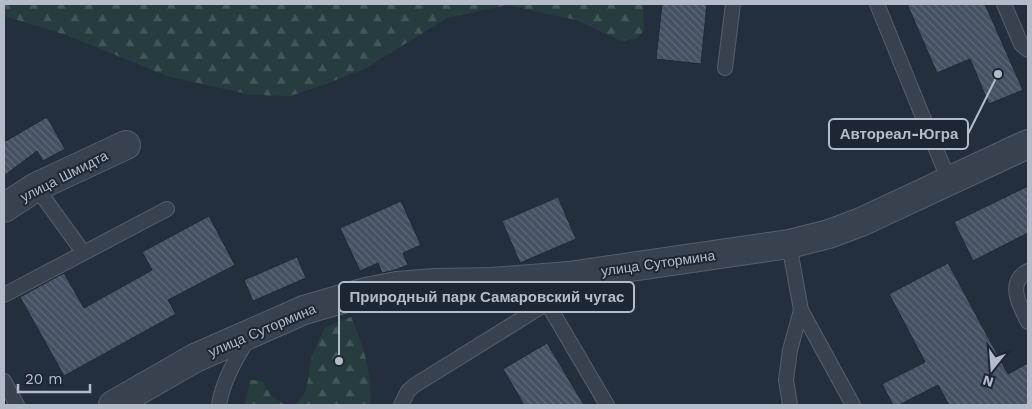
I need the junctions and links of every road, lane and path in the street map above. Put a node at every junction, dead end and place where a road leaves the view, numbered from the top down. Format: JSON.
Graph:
{"nodes":[{"id":1,"x":733,"y":4,"type":"edge"},
{"id":2,"x":877,"y":4,"type":"edge"},
{"id":3,"x":1004,"y":4,"type":"edge"},
{"id":4,"x":1028,"y":50,"type":"edge"},
{"id":5,"x":725,"y":68,"type":"dead end"},
{"id":6,"x":1028,"y":144,"type":"edge"},
{"id":7,"x":126,"y":145,"type":"dead end"},
{"id":8,"x":949,"y":181,"type":"junction"},
{"id":9,"x":36,"y":187,"type":"junction"},
{"id":10,"x":4,"y":208,"type":"edge"},
{"id":11,"x":167,"y":209,"type":"dead end"},
{"id":12,"x":789,"y":244,"type":"junction"},
{"id":13,"x":83,"y":252,"type":"junction"},
{"id":14,"x":622,"y":268,"type":"junction"},
{"id":15,"x":1028,"y":271,"type":"edge"},
{"id":16,"x":533,"y":279,"type":"junction"},
{"id":17,"x":4,"y":295,"type":"edge"},
{"id":18,"x":547,"y":303,"type":"junction"},
{"id":19,"x":801,"y":310,"type":"junction"},
{"id":20,"x":1028,"y":322,"type":"edge"},
{"id":21,"x":251,"y":335,"type":"junction"},
{"id":22,"x":4,"y":381,"type":"edge"},
{"id":23,"x":17,"y":405,"type":"edge"},
{"id":24,"x":113,"y":405,"type":"edge"},
{"id":25,"x":219,"y":405,"type":"edge"},
{"id":26,"x":402,"y":405,"type":"edge"},
{"id":27,"x":607,"y":405,"type":"edge"},
{"id":28,"x":790,"y":405,"type":"edge"},
{"id":29,"x":853,"y":405,"type":"edge"}],
"edges":[{"from":1,"to":5,"type":"lane"},
{"from":2,"to":8,"type":"lane"},
{"from":3,"to":4,"type":"lane"},
{"from":6,"to":8,"type":"street","name":"улица Сутормина"},
{"from":7,"to":9,"type":"street","name":"улица Шмидта"},
{"from":8,"to":12,"type":"street","name":"улица Сутормина"},
{"from":9,"to":10,"type":"street","name":"улица Шмидта"},
{"from":9,"to":13,"type":"lane"},
{"from":11,"to":13,"type":"lane"},
{"from":12,"to":14,"type":"street","name":"улица Сутормина"},
{"from":12,"to":19,"type":"lane"},
{"from":13,"to":17,"type":"lane"},
{"from":14,"to":16,"type":"street","name":"улица Сутормина"},
{"from":14,"to":18,"type":"lane"},
{"from":15,"to":20,"type":"lane"},
{"from":16,"to":18,"type":"lane"},
{"from":16,"to":21,"type":"street","name":"улица Сутормина"},
{"from":18,"to":26,"type":"lane"},
{"from":18,"to":27,"type":"lane"},
{"from":19,"to":28,"type":"lane"},
{"from":19,"to":29,"type":"lane"},
{"from":21,"to":24,"type":"street","name":"улица Сутормина"},
{"from":21,"to":25,"type":"lane"},
{"from":22,"to":23,"type":"lane"}]}
